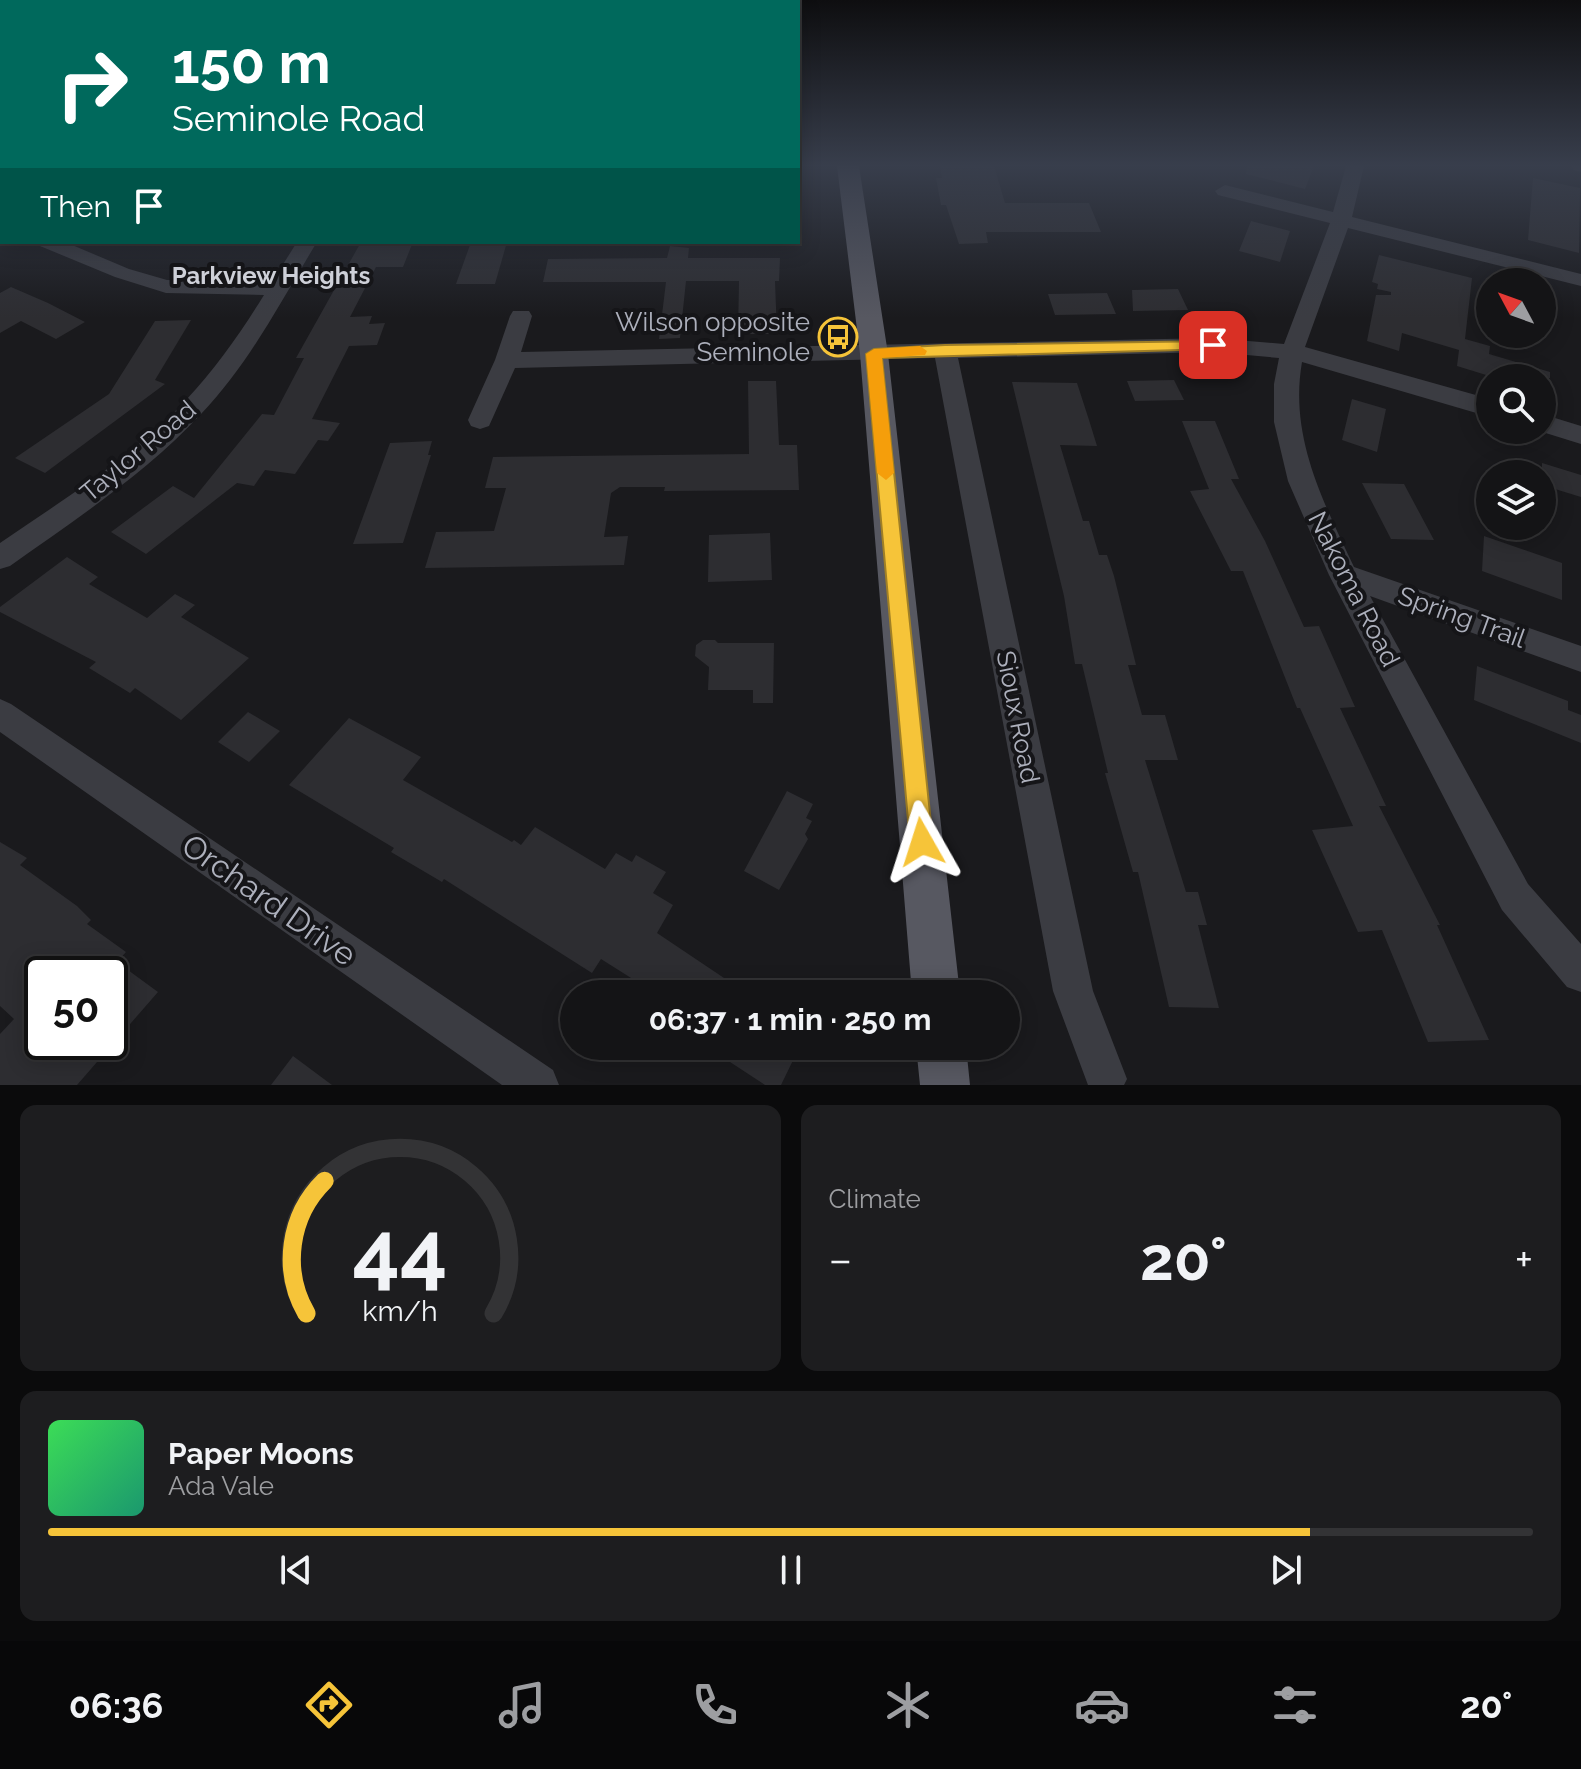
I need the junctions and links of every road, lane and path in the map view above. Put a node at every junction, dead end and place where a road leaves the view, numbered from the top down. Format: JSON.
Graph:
{"nodes":[{"id":1,"x":855,"y":217,"type":"edge"},
{"id":2,"x":1328,"y":217,"type":"edge"},
{"id":3,"x":1342,"y":217,"type":"edge"},
{"id":4,"x":1341,"y":220,"type":"junction"},
{"id":5,"x":52,"y":244,"type":"edge"},
{"id":6,"x":306,"y":244,"type":"edge"},
{"id":7,"x":1581,"y":280,"type":"edge"},
{"id":8,"x":278,"y":289,"type":"junction"},
{"id":9,"x":521,"y":316,"type":"dead end"},
{"id":10,"x":945,"y":350,"type":"junction"},
{"id":11,"x":1292,"y":352,"type":"junction"},
{"id":12,"x":874,"y":354,"type":"junction"},
{"id":13,"x":507,"y":360,"type":"junction"},
{"id":14,"x":1476,"y":404,"type":"edge"},
{"id":15,"x":480,"y":420,"type":"dead end"},
{"id":16,"x":1556,"y":427,"type":"edge"},
{"id":17,"x":1581,"y":435,"type":"edge"},
{"id":18,"x":0,"y":558,"type":"edge"},
{"id":19,"x":1343,"y":575,"type":"junction"},
{"id":20,"x":1581,"y":659,"type":"edge"},
{"id":21,"x":0,"y":714,"type":"edge"},
{"id":22,"x":1581,"y":973,"type":"edge"},
{"id":23,"x":935,"y":980,"type":"edge"},
{"id":24,"x":942,"y":1060,"type":"edge"},
{"id":25,"x":1106,"y":1079,"type":"dead end"},
{"id":26,"x":538,"y":1085,"type":"edge"},
{"id":27,"x":945,"y":1085,"type":"edge"}],
"edges":[{"from":1,"to":12,"type":"main road"},
{"from":2,"to":4,"type":"street"},
{"from":3,"to":4,"type":"street","name":"Nakoma Road"},
{"from":4,"to":7,"type":"street"},
{"from":4,"to":11,"type":"street","name":"Nakoma Road"},
{"from":5,"to":8,"type":"street"},
{"from":6,"to":8,"type":"street","name":"Taylor Road"},
{"from":8,"to":18,"type":"street","name":"Taylor Road"},
{"from":9,"to":13,"type":"street"},
{"from":10,"to":11,"type":"street"},
{"from":10,"to":12,"type":"street"},
{"from":10,"to":25,"type":"street","name":"Sioux Road"},
{"from":11,"to":14,"type":"street"},
{"from":11,"to":19,"type":"street","name":"Nakoma Road"},
{"from":12,"to":13,"type":"street"},
{"from":12,"to":23,"type":"main road"},
{"from":13,"to":15,"type":"street"},
{"from":16,"to":17,"type":"street"},
{"from":19,"to":20,"type":"street","name":"Spring Trail"},
{"from":19,"to":22,"type":"street","name":"Nakoma Road"},
{"from":21,"to":26,"type":"street","name":"Orchard Drive"},
{"from":24,"to":27,"type":"main road"}]}
